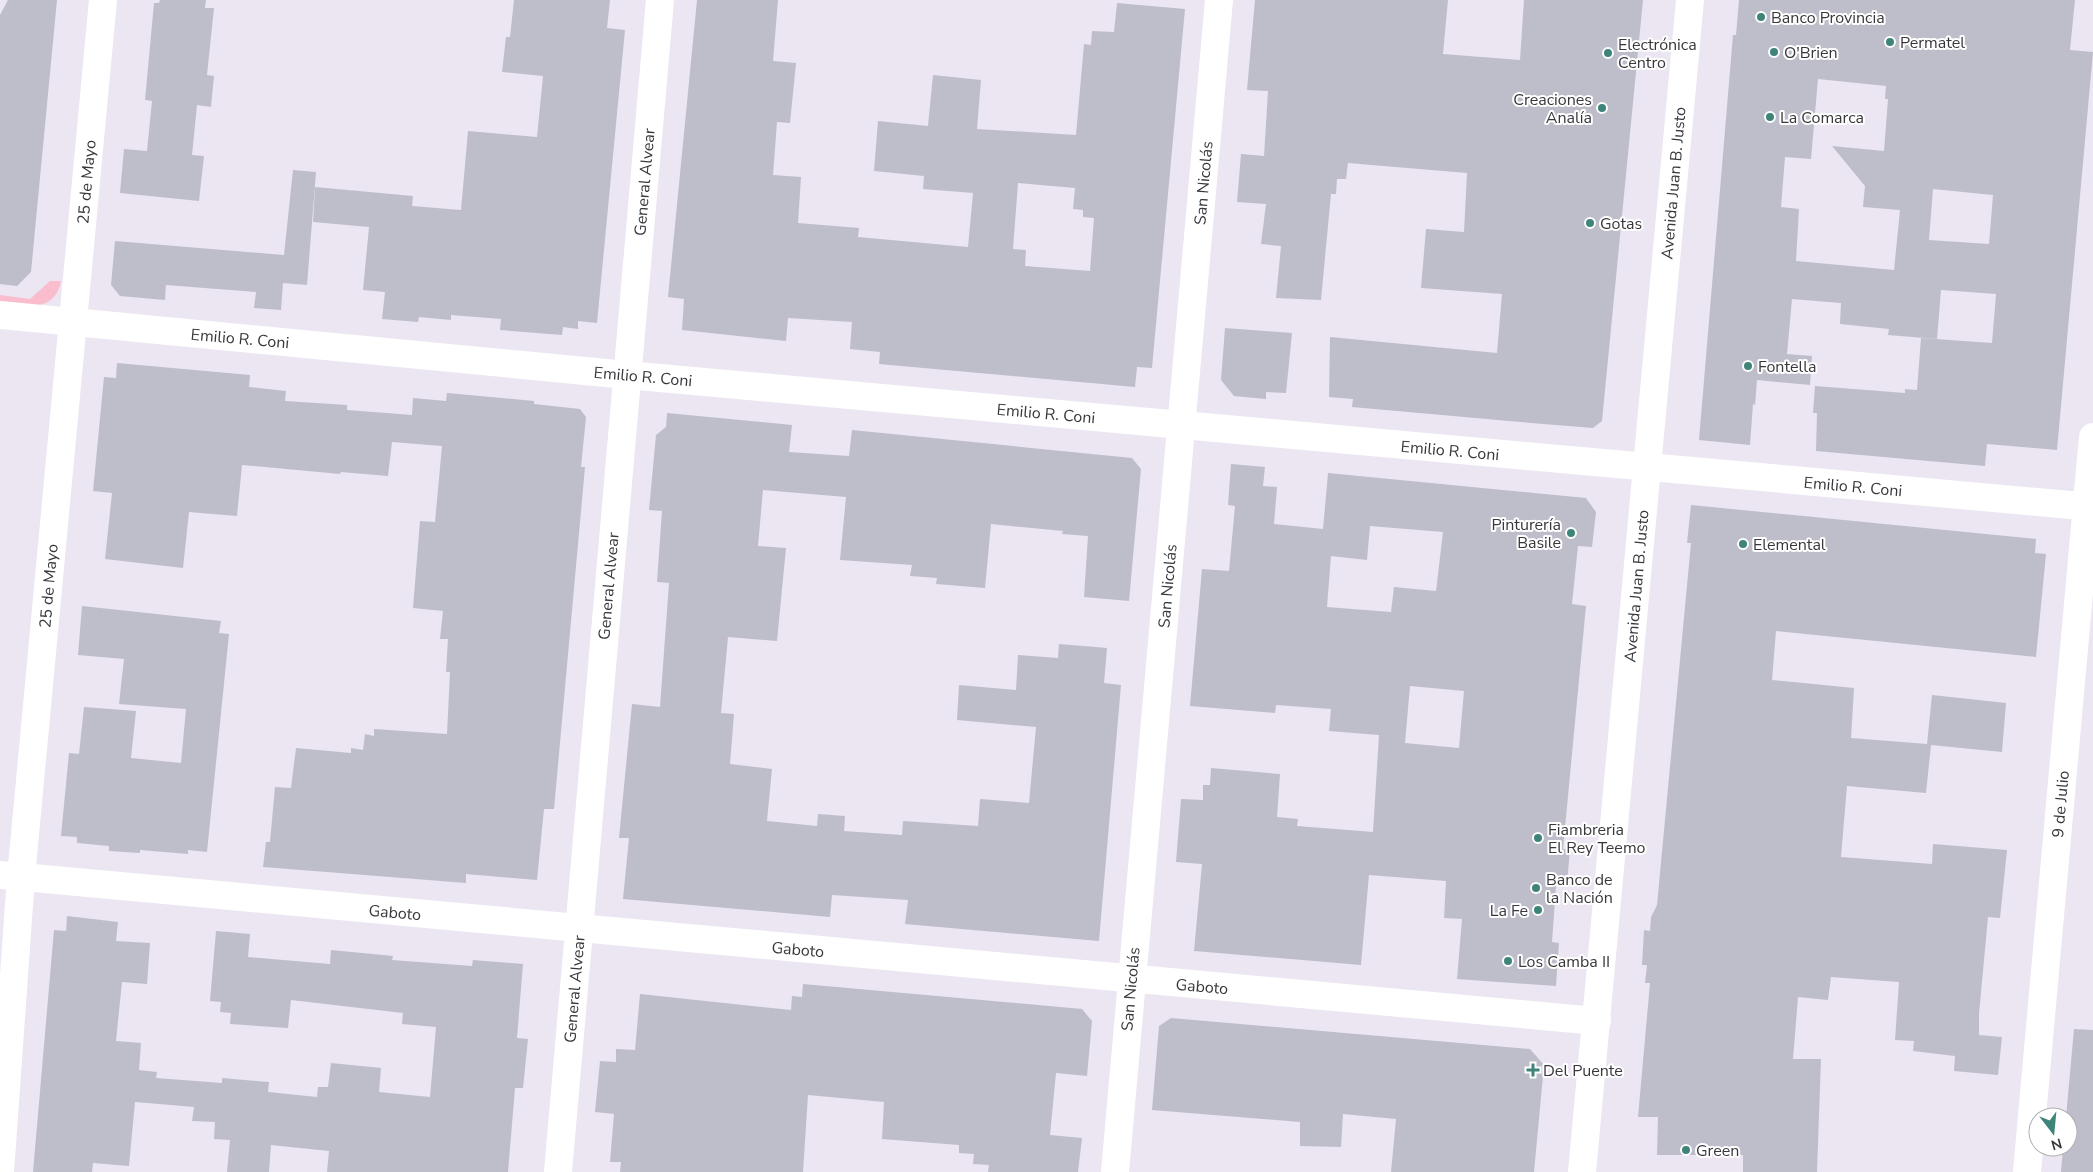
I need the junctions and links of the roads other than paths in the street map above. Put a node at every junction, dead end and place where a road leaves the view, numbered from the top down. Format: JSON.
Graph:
{"nodes":[{"id":1,"x":103,"y":0,"type":"edge"},
{"id":2,"x":660,"y":0,"type":"edge"},
{"id":3,"x":1219,"y":0,"type":"edge"},
{"id":4,"x":1690,"y":0,"type":"edge"},
{"id":5,"x":0,"y":315,"type":"edge"},
{"id":6,"x":73,"y":322,"type":"junction"},
{"id":7,"x":627,"y":375,"type":"junction"},
{"id":8,"x":1181,"y":425,"type":"junction"},
{"id":9,"x":2093,"y":437,"type":"edge"},
{"id":10,"x":1646,"y":468,"type":"junction"},
{"id":11,"x":2090,"y":506,"type":"edge"},
{"id":12,"x":10,"y":876,"type":"edge"},
{"id":13,"x":579,"y":929,"type":"junction"},
{"id":14,"x":1131,"y":980,"type":"junction"},
{"id":15,"x":1597,"y":1021,"type":"junction"},
{"id":16,"x":0,"y":1172,"type":"edge"},
{"id":17,"x":558,"y":1172,"type":"edge"},
{"id":18,"x":1115,"y":1172,"type":"edge"},
{"id":19,"x":1582,"y":1172,"type":"edge"},
{"id":20,"x":2027,"y":1172,"type":"edge"}],
"edges":[{"from":1,"to":6,"type":"street","name":"25 de Mayo"},
{"from":2,"to":7,"type":"street","name":"General Alvear"},
{"from":3,"to":8,"type":"street","name":"San Nicolás"},
{"from":4,"to":10,"type":"street","name":"Avenida Juan B. Justo"},
{"from":5,"to":6,"type":"street","name":"Emilio R. Coni"},
{"from":6,"to":7,"type":"street","name":"Emilio R. Coni"},
{"from":6,"to":12,"type":"street","name":"25 de Mayo"},
{"from":7,"to":8,"type":"street","name":"Emilio R. Coni"},
{"from":7,"to":13,"type":"street","name":"General Alvear"},
{"from":8,"to":10,"type":"street","name":"Emilio R. Coni"},
{"from":8,"to":14,"type":"street","name":"San Nicolás"},
{"from":9,"to":11,"type":"street","name":"9 de Julio"},
{"from":10,"to":11,"type":"street","name":"Emilio R. Coni"},
{"from":10,"to":15,"type":"street","name":"Avenida Juan B. Justo"},
{"from":11,"to":20,"type":"street","name":"9 de Julio"},
{"from":12,"to":13,"type":"street","name":"Gaboto"},
{"from":12,"to":16,"type":"street","name":"25 de Mayo"},
{"from":13,"to":14,"type":"street","name":"Gaboto"},
{"from":13,"to":17,"type":"street","name":"General Alvear"},
{"from":14,"to":15,"type":"street","name":"Gaboto"},
{"from":14,"to":18,"type":"street","name":"San Nicolás"},
{"from":15,"to":19,"type":"street","name":"Avenida Juan B. Justo"}]}
